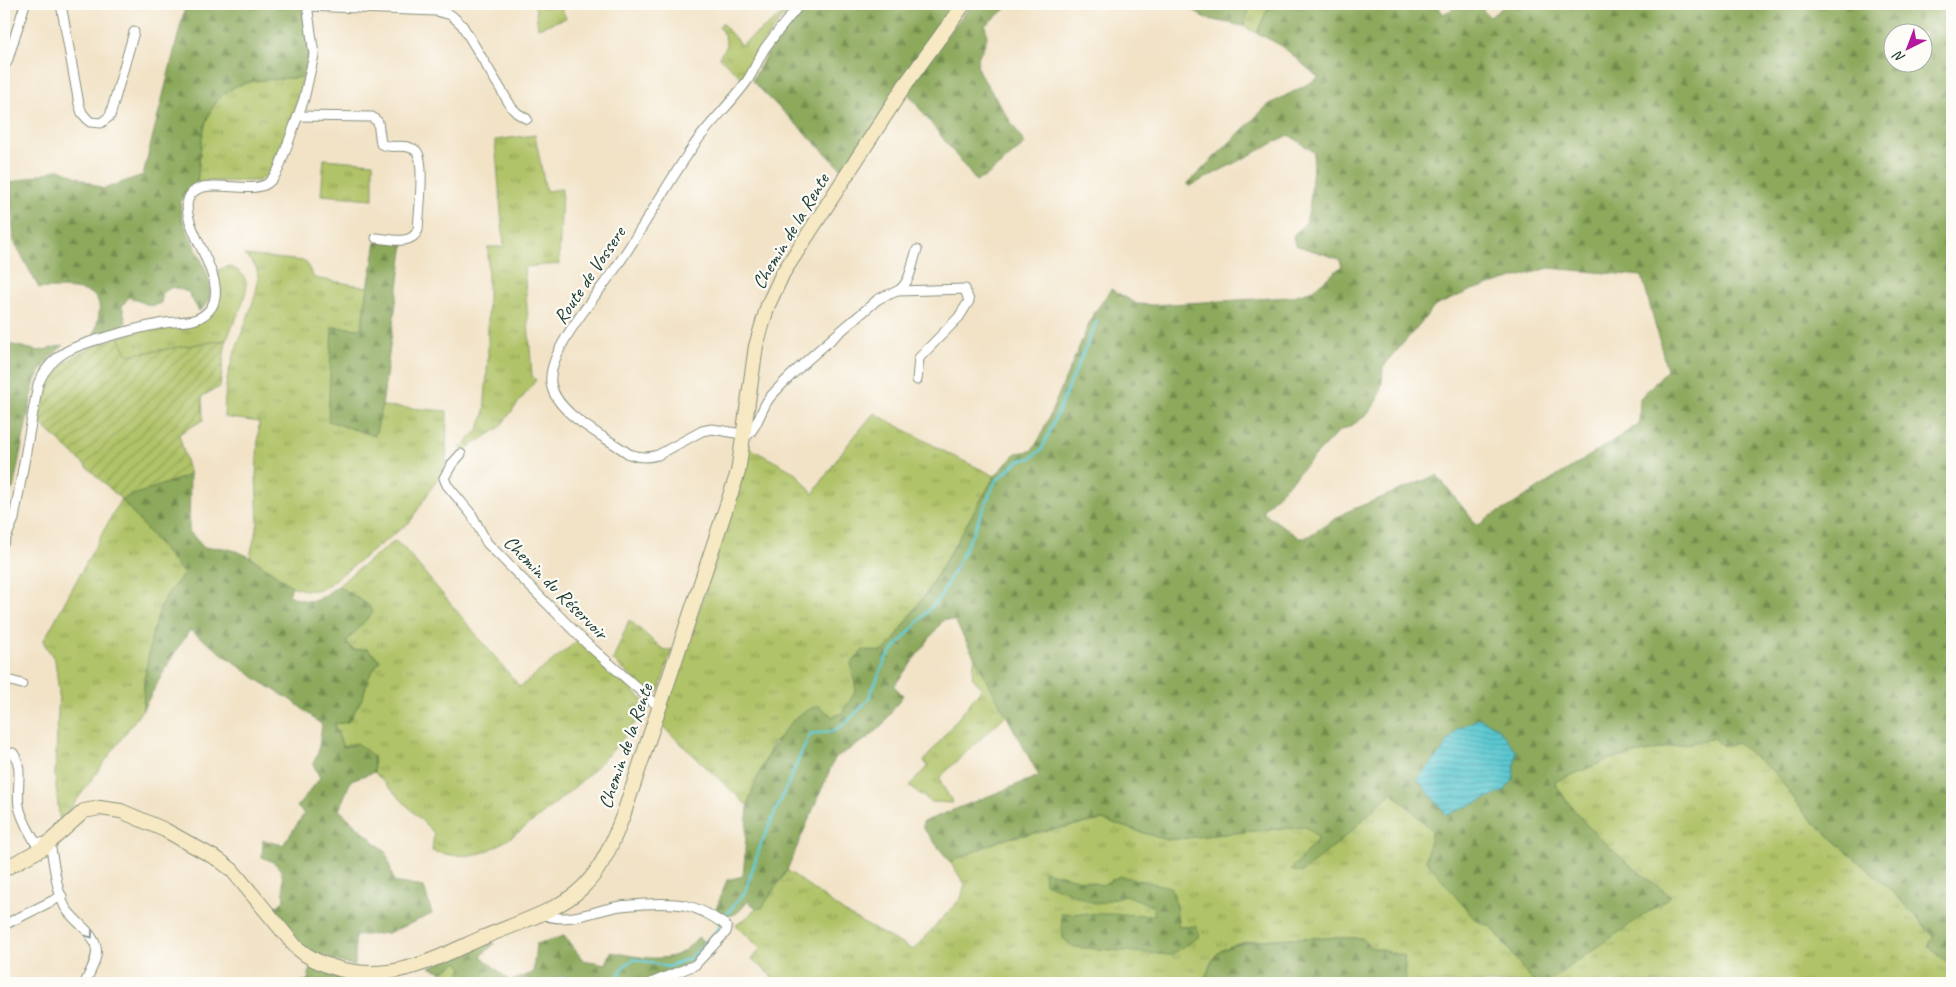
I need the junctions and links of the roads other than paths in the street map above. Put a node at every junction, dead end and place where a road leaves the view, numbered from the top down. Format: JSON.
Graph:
{"nodes":[{"id":1,"x":25,"y":4,"type":"edge"},
{"id":2,"x":61,"y":4,"type":"edge"},
{"id":3,"x":800,"y":4,"type":"edge"},
{"id":4,"x":964,"y":4,"type":"edge"},
{"id":5,"x":307,"y":5,"type":"edge"},
{"id":6,"x":134,"y":32,"type":"dead end"},
{"id":7,"x":4,"y":66,"type":"edge"},
{"id":8,"x":298,"y":116,"type":"junction"},
{"id":9,"x":527,"y":119,"type":"dead end"},
{"id":10,"x":376,"y":238,"type":"dead end"},
{"id":11,"x":917,"y":250,"type":"dead end"},
{"id":12,"x":898,"y":291,"type":"junction"},
{"id":13,"x":917,"y":380,"type":"dead end"},
{"id":14,"x":742,"y":435,"type":"junction"},
{"id":15,"x":461,"y":454,"type":"dead end"},
{"id":16,"x":4,"y":542,"type":"edge"},
{"id":17,"x":4,"y":678,"type":"edge"},
{"id":18,"x":22,"y":684,"type":"dead end"},
{"id":19,"x":659,"y":707,"type":"junction"},
{"id":20,"x":13,"y":753,"type":"dead end"},
{"id":21,"x":50,"y":843,"type":"junction"},
{"id":22,"x":4,"y":869,"type":"edge"},
{"id":23,"x":62,"y":896,"type":"junction"},
{"id":24,"x":540,"y":913,"type":"junction"},
{"id":25,"x":4,"y":925,"type":"edge"},
{"id":26,"x":86,"y":983,"type":"edge"},
{"id":27,"x":651,"y":983,"type":"edge"}],
"edges":[{"from":1,"to":7,"type":"street"},
{"from":2,"to":6,"type":"street"},
{"from":3,"to":14,"type":"street","name":"Route de Vossere"},
{"from":4,"to":14,"type":"street","name":"Chemin de la Rente"},
{"from":5,"to":8,"type":"street"},
{"from":5,"to":9,"type":"street"},
{"from":8,"to":10,"type":"street"},
{"from":8,"to":16,"type":"street"},
{"from":11,"to":12,"type":"street"},
{"from":12,"to":13,"type":"street"},
{"from":12,"to":14,"type":"street"},
{"from":14,"to":19,"type":"street","name":"Chemin de la Rente"},
{"from":15,"to":19,"type":"street","name":"Chemin du Réservoir"},
{"from":17,"to":18,"type":"street"},
{"from":19,"to":24,"type":"street","name":"Chemin de la Rente"},
{"from":20,"to":21,"type":"street"},
{"from":21,"to":22,"type":"street","name":"Chemin de la Rente"},
{"from":21,"to":23,"type":"street"},
{"from":21,"to":24,"type":"street","name":"Chemin de la Rente"},
{"from":23,"to":25,"type":"street"},
{"from":23,"to":26,"type":"street","one_way":true},
{"from":24,"to":27,"type":"street"}]}
